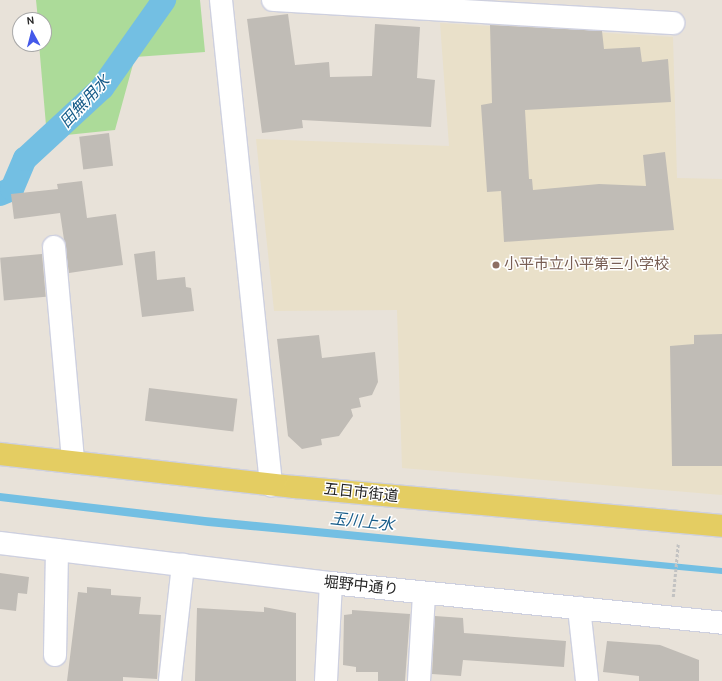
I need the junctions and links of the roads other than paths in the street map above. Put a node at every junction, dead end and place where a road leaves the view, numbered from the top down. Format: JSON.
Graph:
{"nodes":[{"id":1,"x":221,"y":0,"type":"edge"},
{"id":2,"x":274,"y":0,"type":"edge"},
{"id":3,"x":673,"y":23,"type":"dead end"},
{"id":4,"x":54,"y":247,"type":"dead end"},
{"id":5,"x":0,"y":454,"type":"edge"},
{"id":6,"x":73,"y":462,"type":"junction"},
{"id":7,"x":271,"y":485,"type":"junction"},
{"id":8,"x":722,"y":526,"type":"edge"},
{"id":9,"x":0,"y":543,"type":"edge"},
{"id":10,"x":57,"y":550,"type":"junction"},
{"id":11,"x":183,"y":565,"type":"junction"},
{"id":12,"x":331,"y":583,"type":"junction"},
{"id":13,"x":424,"y":593,"type":"junction"},
{"id":14,"x":579,"y":608,"type":"junction"},
{"id":15,"x":722,"y":623,"type":"edge"},
{"id":16,"x":55,"y":655,"type":"dead end"},
{"id":17,"x":170,"y":681,"type":"edge"},
{"id":18,"x":326,"y":681,"type":"edge"},
{"id":19,"x":419,"y":681,"type":"edge"},
{"id":20,"x":587,"y":681,"type":"edge"}],
"edges":[{"from":1,"to":7,"type":"street"},
{"from":2,"to":3,"type":"street"},
{"from":4,"to":6,"type":"street"},
{"from":5,"to":6,"type":"main road","name":"五日市街道"},
{"from":6,"to":7,"type":"main road","name":"五日市街道"},
{"from":7,"to":8,"type":"main road","name":"五日市街道"},
{"from":9,"to":10,"type":"street","name":"堀野中通り"},
{"from":10,"to":11,"type":"street","name":"堀野中通り"},
{"from":10,"to":16,"type":"street"},
{"from":11,"to":12,"type":"street","name":"堀野中通り"},
{"from":11,"to":17,"type":"street"},
{"from":12,"to":13,"type":"street","name":"堀野中通り"},
{"from":12,"to":18,"type":"street"},
{"from":13,"to":14,"type":"street","name":"堀野中通り"},
{"from":13,"to":19,"type":"street"},
{"from":14,"to":15,"type":"street","name":"堀野中通り"},
{"from":14,"to":20,"type":"street"}]}
